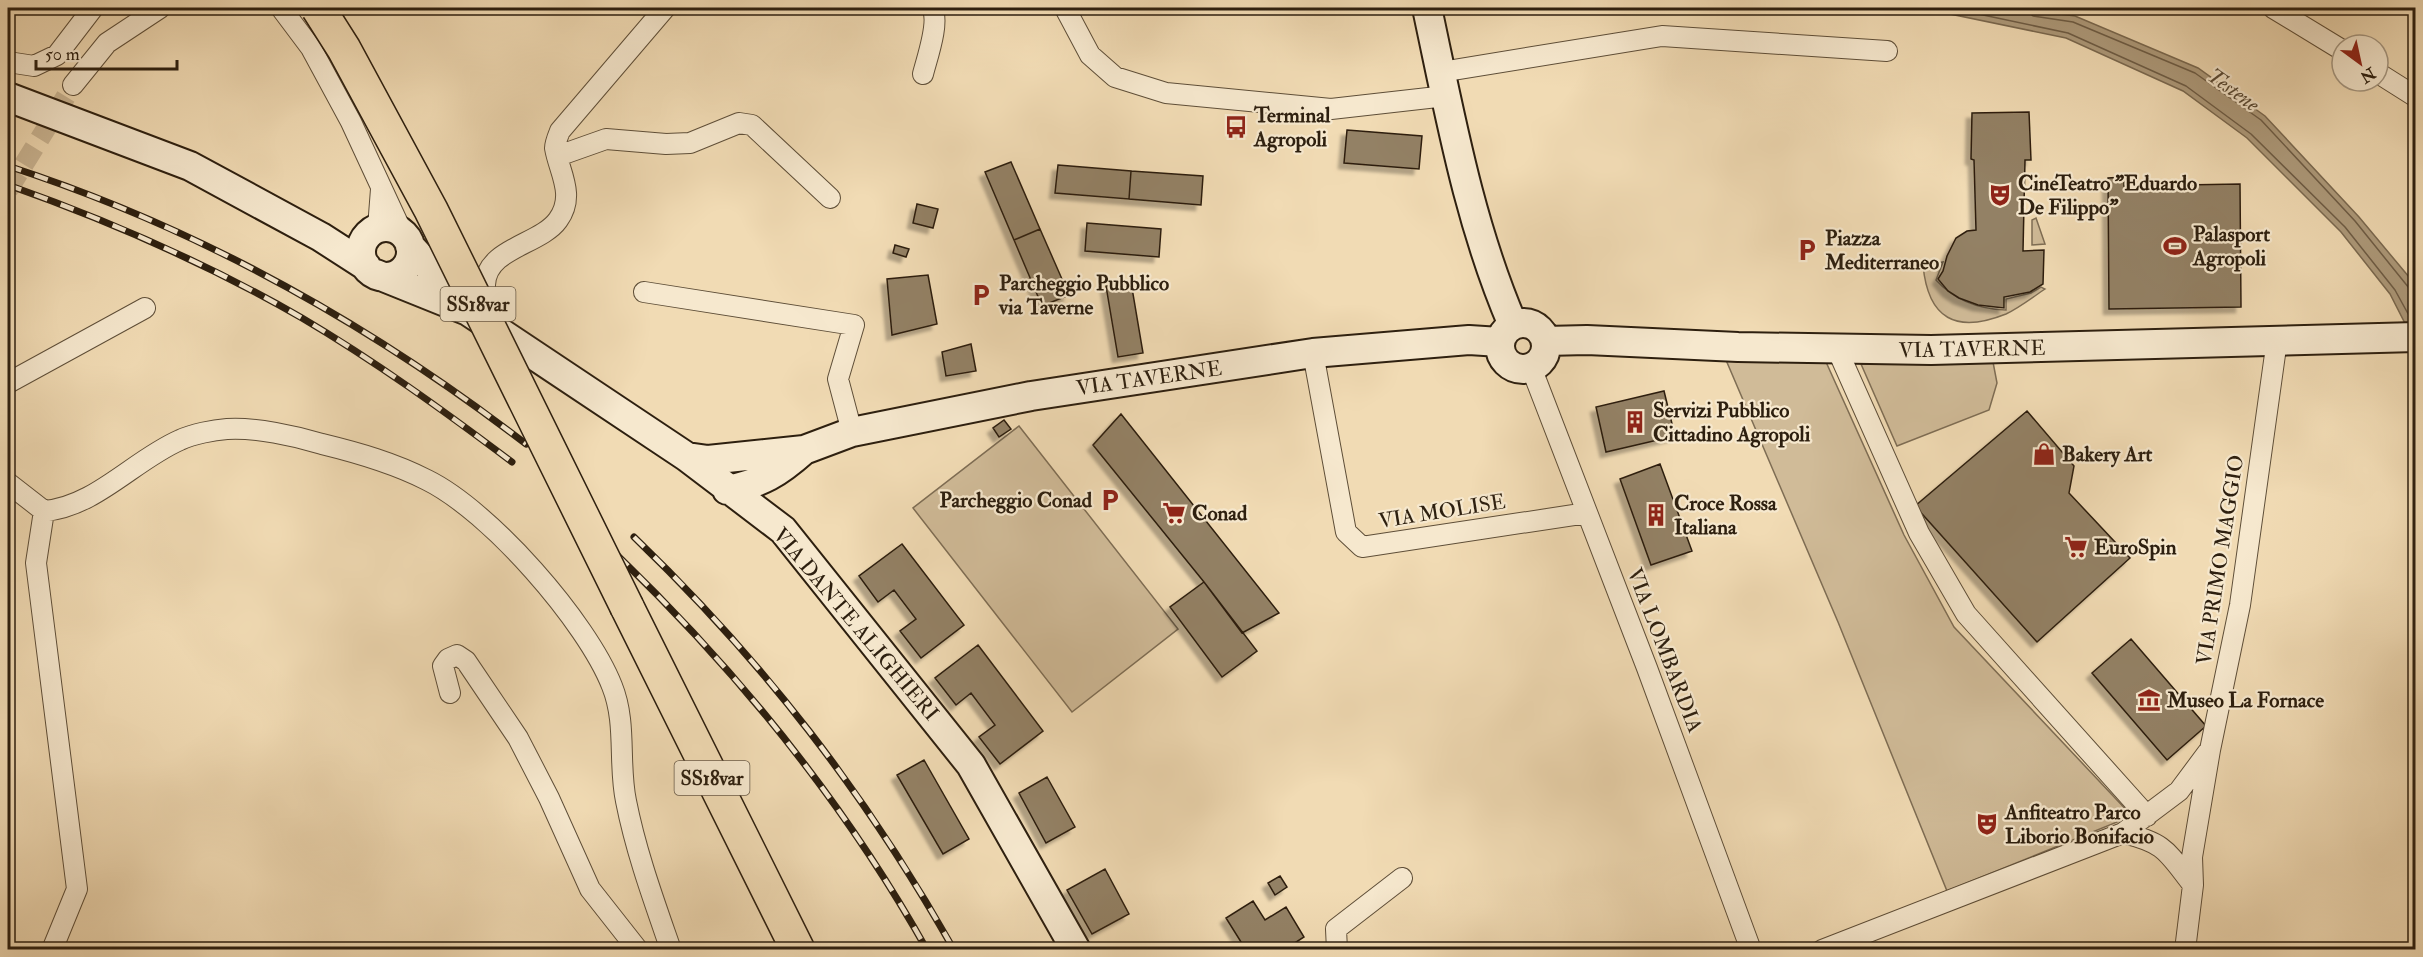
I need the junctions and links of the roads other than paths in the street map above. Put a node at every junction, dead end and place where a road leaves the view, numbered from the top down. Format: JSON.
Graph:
{"nodes":[{"id":1,"x":93,"y":8,"type":"edge"},
{"id":2,"x":160,"y":8,"type":"edge"},
{"id":3,"x":281,"y":8,"type":"edge"},
{"id":4,"x":308,"y":8,"type":"edge"},
{"id":5,"x":318,"y":8,"type":"edge"},
{"id":6,"x":664,"y":8,"type":"edge"},
{"id":7,"x":932,"y":8,"type":"edge"},
{"id":8,"x":1065,"y":8,"type":"edge"},
{"id":9,"x":1427,"y":8,"type":"edge"},
{"id":10,"x":2273,"y":8,"type":"edge"},
{"id":11,"x":2330,"y":43,"type":"edge"},
{"id":12,"x":311,"y":48,"type":"junction"},
{"id":13,"x":1887,"y":51,"type":"dead end"},
{"id":14,"x":8,"y":62,"type":"edge"},
{"id":15,"x":923,"y":74,"type":"dead end"},
{"id":16,"x":1442,"y":78,"type":"junction"},
{"id":17,"x":2390,"y":81,"type":"edge"},
{"id":18,"x":73,"y":85,"type":"tunnel mouth"},
{"id":19,"x":8,"y":97,"type":"edge"},
{"id":20,"x":2415,"y":97,"type":"edge"},
{"id":21,"x":558,"y":156,"type":"junction"},
{"id":22,"x":830,"y":198,"type":"dead end"},
{"id":23,"x":389,"y":236,"type":"junction"},
{"id":24,"x":321,"y":237,"type":"junction"},
{"id":25,"x":371,"y":270,"type":"junction"},
{"id":26,"x":644,"y":292,"type":"dead end"},
{"id":27,"x":145,"y":308,"type":"dead end"},
{"id":28,"x":468,"y":310,"type":"junction"},
{"id":29,"x":497,"y":330,"type":"junction"},
{"id":30,"x":1506,"y":333,"type":"junction"},
{"id":31,"x":2407,"y":338,"type":"edge"},
{"id":32,"x":2277,"y":340,"type":"junction"},
{"id":33,"x":1546,"y":341,"type":"junction"},
{"id":34,"x":1837,"y":348,"type":"junction"},
{"id":35,"x":1313,"y":353,"type":"junction"},
{"id":36,"x":1531,"y":367,"type":"junction"},
{"id":37,"x":8,"y":383,"type":"edge"},
{"id":38,"x":852,"y":432,"type":"junction"},
{"id":39,"x":687,"y":457,"type":"junction"},
{"id":40,"x":773,"y":461,"type":"junction"},
{"id":41,"x":8,"y":483,"type":"edge"},
{"id":42,"x":727,"y":490,"type":"junction"},
{"id":43,"x":44,"y":511,"type":"junction"},
{"id":44,"x":1587,"y":513,"type":"junction"},
{"id":45,"x":783,"y":530,"type":"junction"},
{"id":46,"x":450,"y":693,"type":"dead end"},
{"id":47,"x":2210,"y":750,"type":"junction"},
{"id":48,"x":2147,"y":816,"type":"junction"},
{"id":49,"x":2123,"y":833,"type":"junction"},
{"id":50,"x":1402,"y":878,"type":"dead end"},
{"id":51,"x":2193,"y":885,"type":"junction"},
{"id":52,"x":52,"y":950,"type":"edge"},
{"id":53,"x":638,"y":950,"type":"edge"},
{"id":54,"x":671,"y":950,"type":"edge"},
{"id":55,"x":798,"y":950,"type":"edge"},
{"id":56,"x":1076,"y":950,"type":"edge"},
{"id":57,"x":1337,"y":950,"type":"edge"},
{"id":58,"x":1751,"y":950,"type":"edge"},
{"id":59,"x":1822,"y":950,"type":"edge"},
{"id":60,"x":2185,"y":950,"type":"edge"}],
"edges":[{"from":1,"to":14,"type":"street"},
{"from":2,"to":18,"type":"street"},
{"from":3,"to":12,"type":"street"},
{"from":4,"to":12,"type":"street"},
{"from":5,"to":55,"type":"highway","number":"SS18var","bridge":true},
{"from":6,"to":21,"type":"street"},
{"from":7,"to":15,"type":"street"},
{"from":8,"to":16,"type":"street"},
{"from":9,"to":16,"type":"street"},
{"from":10,"to":11,"type":"street"},
{"from":12,"to":23,"type":"street"},
{"from":13,"to":16,"type":"street"},
{"from":16,"to":30,"type":"street"},
{"from":17,"to":20,"type":"street"},
{"from":19,"to":24,"type":"street"},
{"from":21,"to":22,"type":"street"},
{"from":21,"to":29,"type":"street"},
{"from":23,"to":24,"type":"street"},
{"from":23,"to":25,"type":"street"},
{"from":23,"to":25,"type":"street"},
{"from":23,"to":28,"type":"street"},
{"from":24,"to":25,"type":"street"},
{"from":25,"to":28,"type":"street"},
{"from":26,"to":38,"type":"street"},
{"from":27,"to":37,"type":"street"},
{"from":28,"to":29,"type":"street","name":"VIA DANTE ALIGHIERI"},
{"from":29,"to":39,"type":"street","name":"VIA DANTE ALIGHIERI"},
{"from":30,"to":33,"type":"street"},
{"from":30,"to":35,"type":"street","name":"VIA TAVERNE"},
{"from":30,"to":36,"type":"street"},
{"from":31,"to":32,"type":"street","name":"VIA TAVERNE"},
{"from":32,"to":34,"type":"street","name":"VIA TAVERNE"},
{"from":32,"to":47,"type":"street","name":"VIA PRIMO MAGGIO"},
{"from":33,"to":34,"type":"street","name":"VIA TAVERNE"},
{"from":33,"to":36,"type":"street"},
{"from":34,"to":48,"type":"street"},
{"from":35,"to":38,"type":"street","name":"VIA TAVERNE"},
{"from":35,"to":44,"type":"street","name":"VIA MOLISE"},
{"from":36,"to":44,"type":"street","name":"VIA LOMBARDIA"},
{"from":38,"to":40,"type":"street","name":"VIA TAVERNE"},
{"from":39,"to":40,"type":"street"},
{"from":39,"to":42,"type":"street","name":"VIA DANTE ALIGHIERI"},
{"from":40,"to":42,"type":"street","name":"VIA TAVERNE"},
{"from":40,"to":45,"type":"street"},
{"from":41,"to":43,"type":"street"},
{"from":42,"to":45,"type":"street","name":"VIA DANTE ALIGHIERI"},
{"from":43,"to":52,"type":"street"},
{"from":43,"to":54,"type":"street"},
{"from":44,"to":58,"type":"street","name":"VIA LOMBARDIA"},
{"from":45,"to":56,"type":"street","name":"VIA DANTE ALIGHIERI"},
{"from":46,"to":53,"type":"street"},
{"from":47,"to":48,"type":"street"},
{"from":47,"to":51,"type":"street","name":"VIA PRIMO MAGGIO"},
{"from":48,"to":49,"type":"street"},
{"from":49,"to":51,"type":"street"},
{"from":49,"to":59,"type":"street"},
{"from":50,"to":57,"type":"street"},
{"from":51,"to":60,"type":"street","name":"VIA PRIMO MAGGIO"}]}
